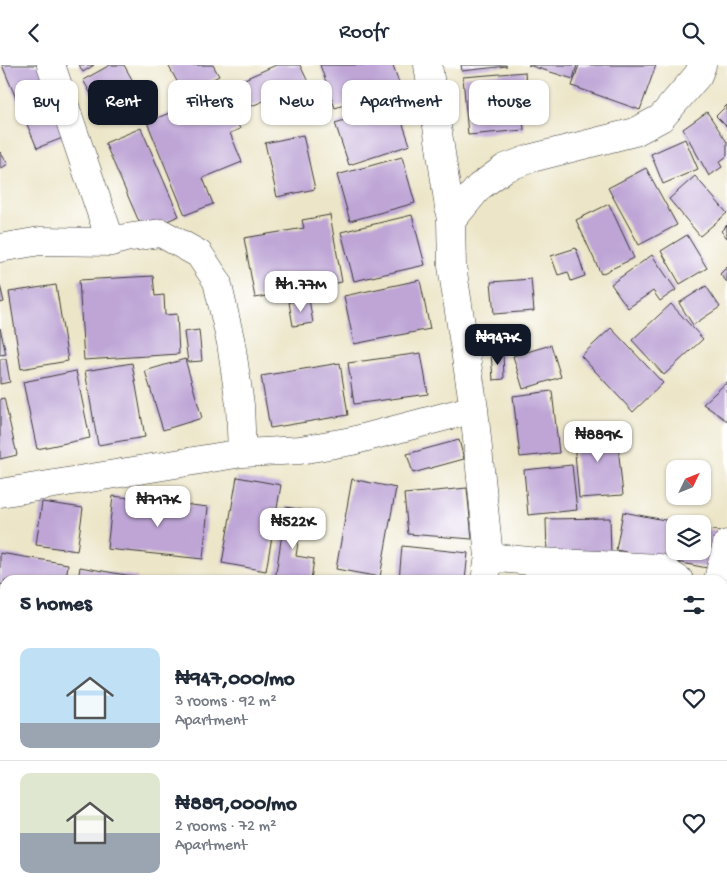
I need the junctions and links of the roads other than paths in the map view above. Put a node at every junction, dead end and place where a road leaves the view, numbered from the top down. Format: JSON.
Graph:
{"nodes":[{"id":1,"x":51,"y":65,"type":"edge"},
{"id":2,"x":428,"y":65,"type":"edge"},
{"id":3,"x":702,"y":65,"type":"edge"},
{"id":4,"x":451,"y":221,"type":"junction"},
{"id":5,"x":111,"y":243,"type":"junction"},
{"id":6,"x":0,"y":248,"type":"edge"},
{"id":7,"x":474,"y":409,"type":"junction"},
{"id":8,"x":242,"y":453,"type":"junction"},
{"id":9,"x":0,"y":493,"type":"edge"},
{"id":10,"x":727,"y":544,"type":"edge"},
{"id":11,"x":487,"y":568,"type":"edge"},
{"id":12,"x":671,"y":575,"type":"edge"},
{"id":13,"x":719,"y":575,"type":"edge"}],
"edges":[{"from":1,"to":5,"type":"street"},
{"from":2,"to":4,"type":"street"},
{"from":3,"to":4,"type":"street"},
{"from":4,"to":7,"type":"street"},
{"from":5,"to":6,"type":"street"},
{"from":5,"to":8,"type":"street"},
{"from":7,"to":8,"type":"street"},
{"from":7,"to":11,"type":"street"},
{"from":8,"to":9,"type":"street"},
{"from":10,"to":13,"type":"street"},
{"from":11,"to":12,"type":"street"}]}
